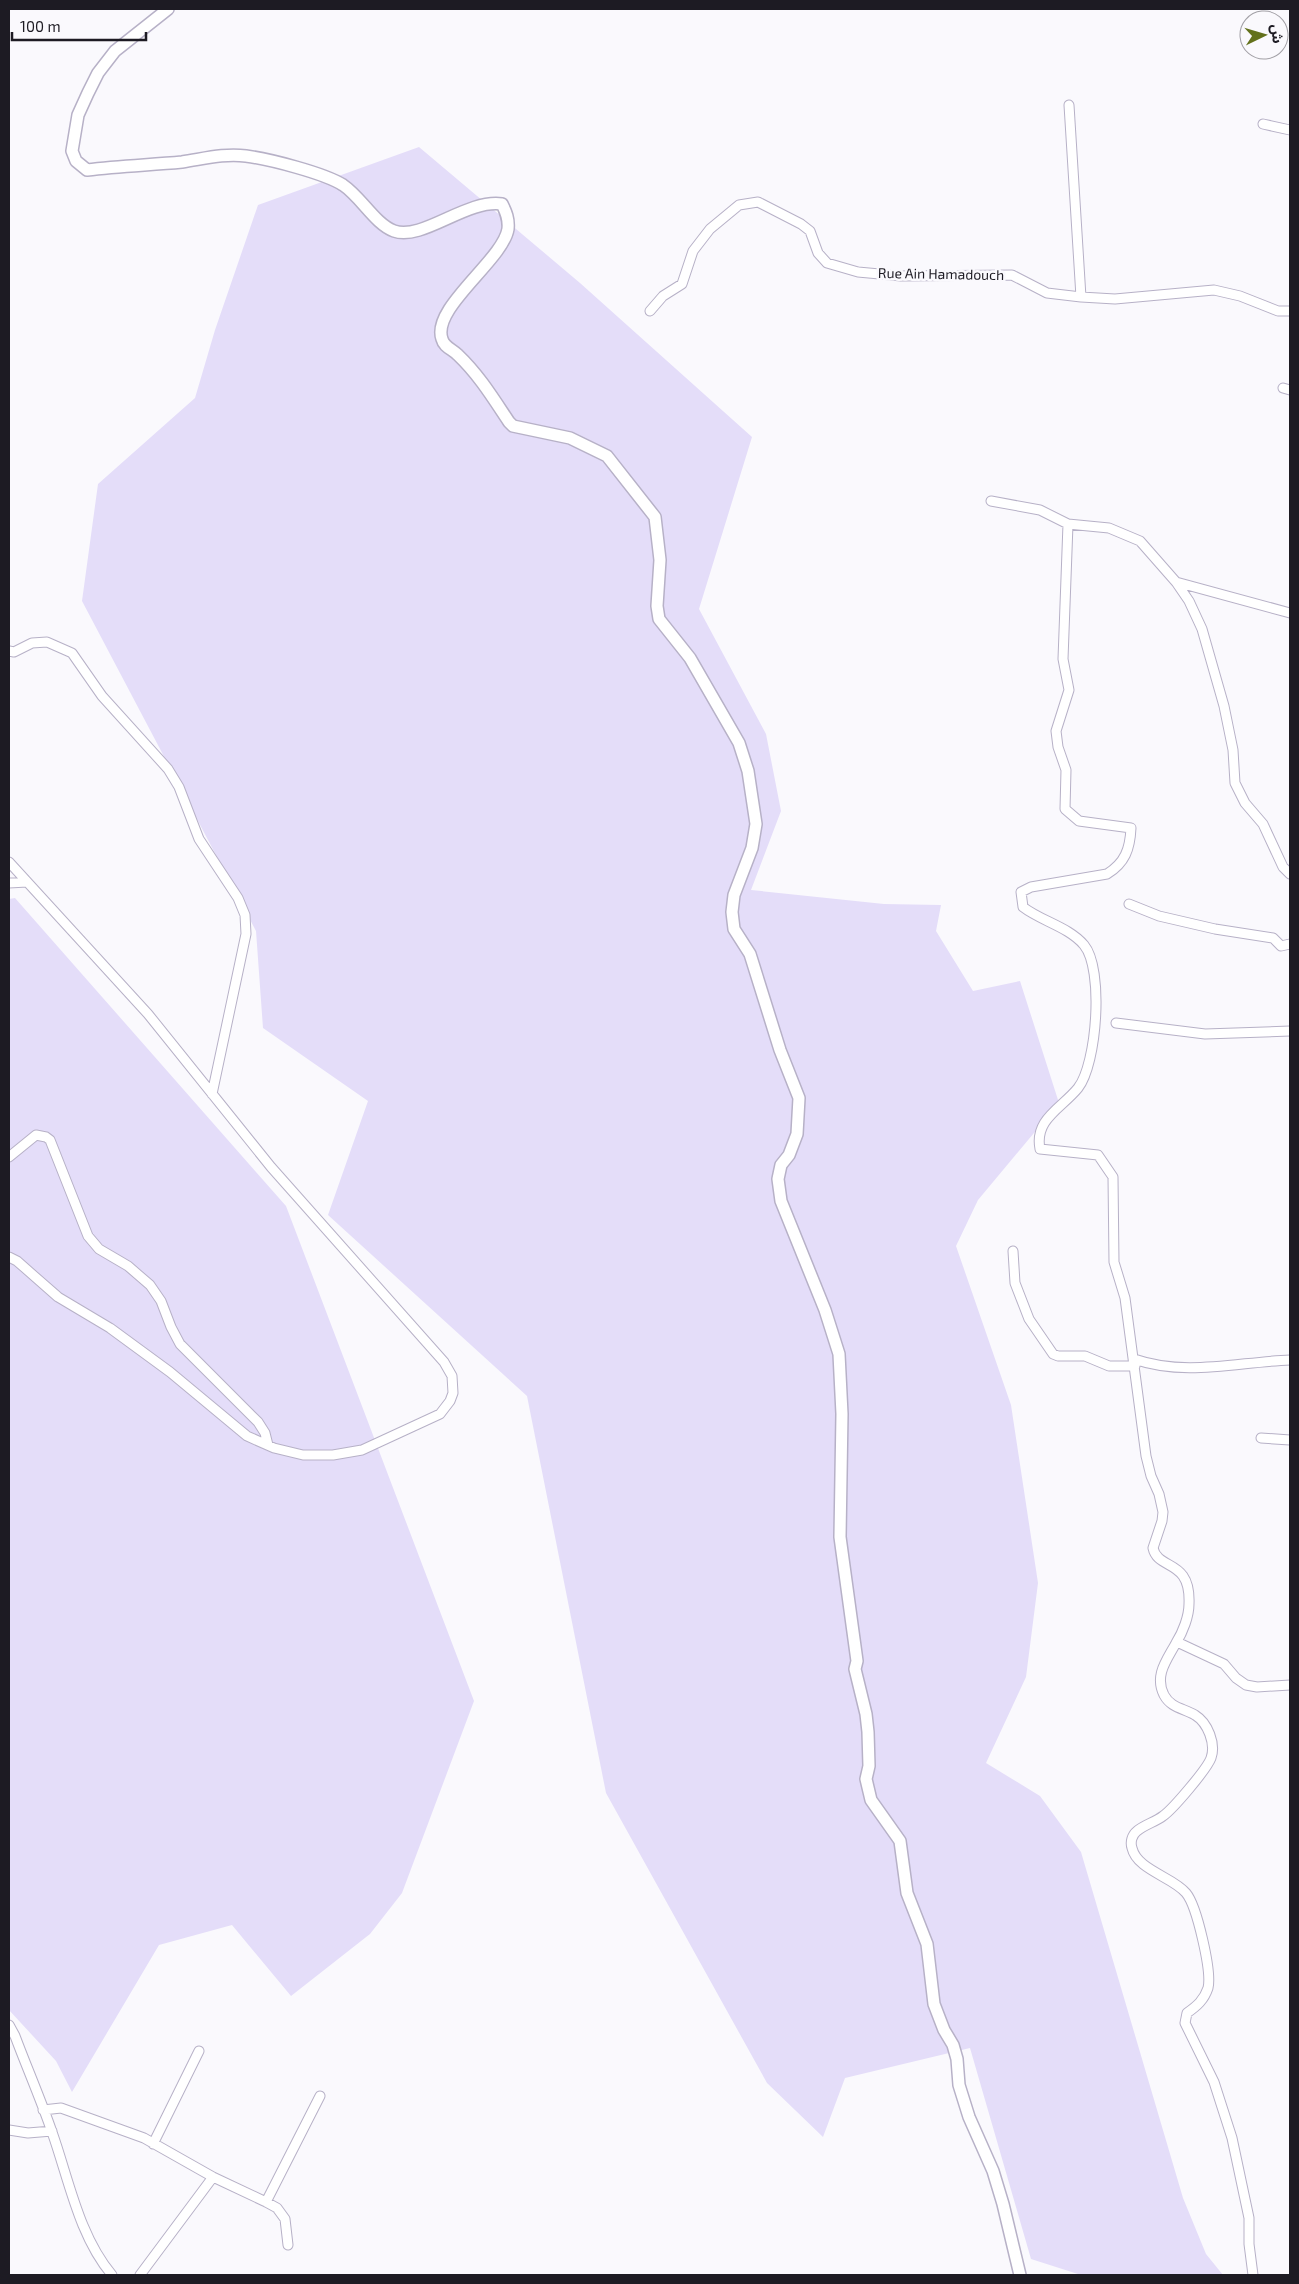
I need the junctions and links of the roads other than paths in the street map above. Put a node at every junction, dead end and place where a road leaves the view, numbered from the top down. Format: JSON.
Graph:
{"nodes":[{"id":1,"x":168,"y":9,"type":"edge"},
{"id":2,"x":1069,"y":105,"type":"dead end"},
{"id":3,"x":1263,"y":124,"type":"dead end"},
{"id":4,"x":1290,"y":130,"type":"edge"},
{"id":5,"x":1081,"y":297,"type":"junction"},
{"id":6,"x":650,"y":311,"type":"dead end"},
{"id":7,"x":1290,"y":311,"type":"edge"},
{"id":8,"x":991,"y":501,"type":"dead end"},
{"id":9,"x":1068,"y":524,"type":"junction"},
{"id":10,"x":1176,"y":582,"type":"junction"},
{"id":11,"x":1290,"y":612,"type":"edge"},
{"id":12,"x":9,"y":651,"type":"edge"},
{"id":13,"x":9,"y":862,"type":"edge"},
{"id":14,"x":1290,"y":874,"type":"edge"},
{"id":15,"x":27,"y":882,"type":"junction"},
{"id":16,"x":9,"y":883,"type":"edge"},
{"id":17,"x":1129,"y":904,"type":"dead end"},
{"id":18,"x":1290,"y":944,"type":"edge"},
{"id":19,"x":1116,"y":1023,"type":"dead end"},
{"id":20,"x":1290,"y":1031,"type":"edge"},
{"id":21,"x":212,"y":1094,"type":"junction"},
{"id":22,"x":9,"y":1157,"type":"edge"},
{"id":23,"x":1013,"y":1251,"type":"dead end"},
{"id":24,"x":9,"y":1257,"type":"edge"},
{"id":25,"x":1290,"y":1360,"type":"edge"},
{"id":26,"x":1135,"y":1362,"type":"junction"},
{"id":27,"x":1260,"y":1438,"type":"dead end"},
{"id":28,"x":1290,"y":1440,"type":"edge"},
{"id":29,"x":268,"y":1445,"type":"junction"},
{"id":30,"x":1177,"y":1642,"type":"junction"},
{"id":31,"x":1290,"y":1685,"type":"edge"},
{"id":32,"x":9,"y":2024,"type":"edge"},
{"id":33,"x":199,"y":2050,"type":"dead end"},
{"id":34,"x":320,"y":2096,"type":"dead end"},
{"id":35,"x":43,"y":2110,"type":"junction"},
{"id":36,"x":9,"y":2130,"type":"edge"},
{"id":37,"x":52,"y":2130,"type":"junction"},
{"id":38,"x":153,"y":2144,"type":"junction"},
{"id":39,"x":212,"y":2177,"type":"junction"},
{"id":40,"x":266,"y":2202,"type":"junction"},
{"id":41,"x":288,"y":2245,"type":"dead end"},
{"id":42,"x":112,"y":2275,"type":"edge"},
{"id":43,"x":140,"y":2275,"type":"edge"},
{"id":44,"x":1020,"y":2275,"type":"edge"},
{"id":45,"x":1253,"y":2275,"type":"edge"}],
"edges":[{"from":1,"to":44,"type":"street"},
{"from":2,"to":5,"type":"street"},
{"from":3,"to":4,"type":"street"},
{"from":5,"to":6,"type":"street","name":"Rue Ain Hamadouch"},
{"from":5,"to":7,"type":"street","name":"Rue Ain Hamadouch"},
{"from":8,"to":9,"type":"street"},
{"from":9,"to":10,"type":"street"},
{"from":9,"to":26,"type":"street"},
{"from":10,"to":11,"type":"street"},
{"from":10,"to":14,"type":"street"},
{"from":12,"to":21,"type":"street"},
{"from":13,"to":15,"type":"street"},
{"from":15,"to":16,"type":"street"},
{"from":15,"to":21,"type":"street"},
{"from":17,"to":18,"type":"street"},
{"from":19,"to":20,"type":"street"},
{"from":21,"to":29,"type":"street"},
{"from":22,"to":29,"type":"street"},
{"from":23,"to":26,"type":"street"},
{"from":24,"to":29,"type":"street"},
{"from":25,"to":26,"type":"street"},
{"from":26,"to":30,"type":"street"},
{"from":27,"to":28,"type":"street"},
{"from":30,"to":31,"type":"street"},
{"from":30,"to":45,"type":"street"},
{"from":32,"to":35,"type":"street"},
{"from":33,"to":38,"type":"street"},
{"from":34,"to":40,"type":"street"},
{"from":35,"to":37,"type":"street"},
{"from":35,"to":38,"type":"street"},
{"from":36,"to":37,"type":"street"},
{"from":37,"to":42,"type":"street"},
{"from":38,"to":39,"type":"street"},
{"from":39,"to":40,"type":"street"},
{"from":39,"to":43,"type":"street"},
{"from":40,"to":41,"type":"street"}]}
